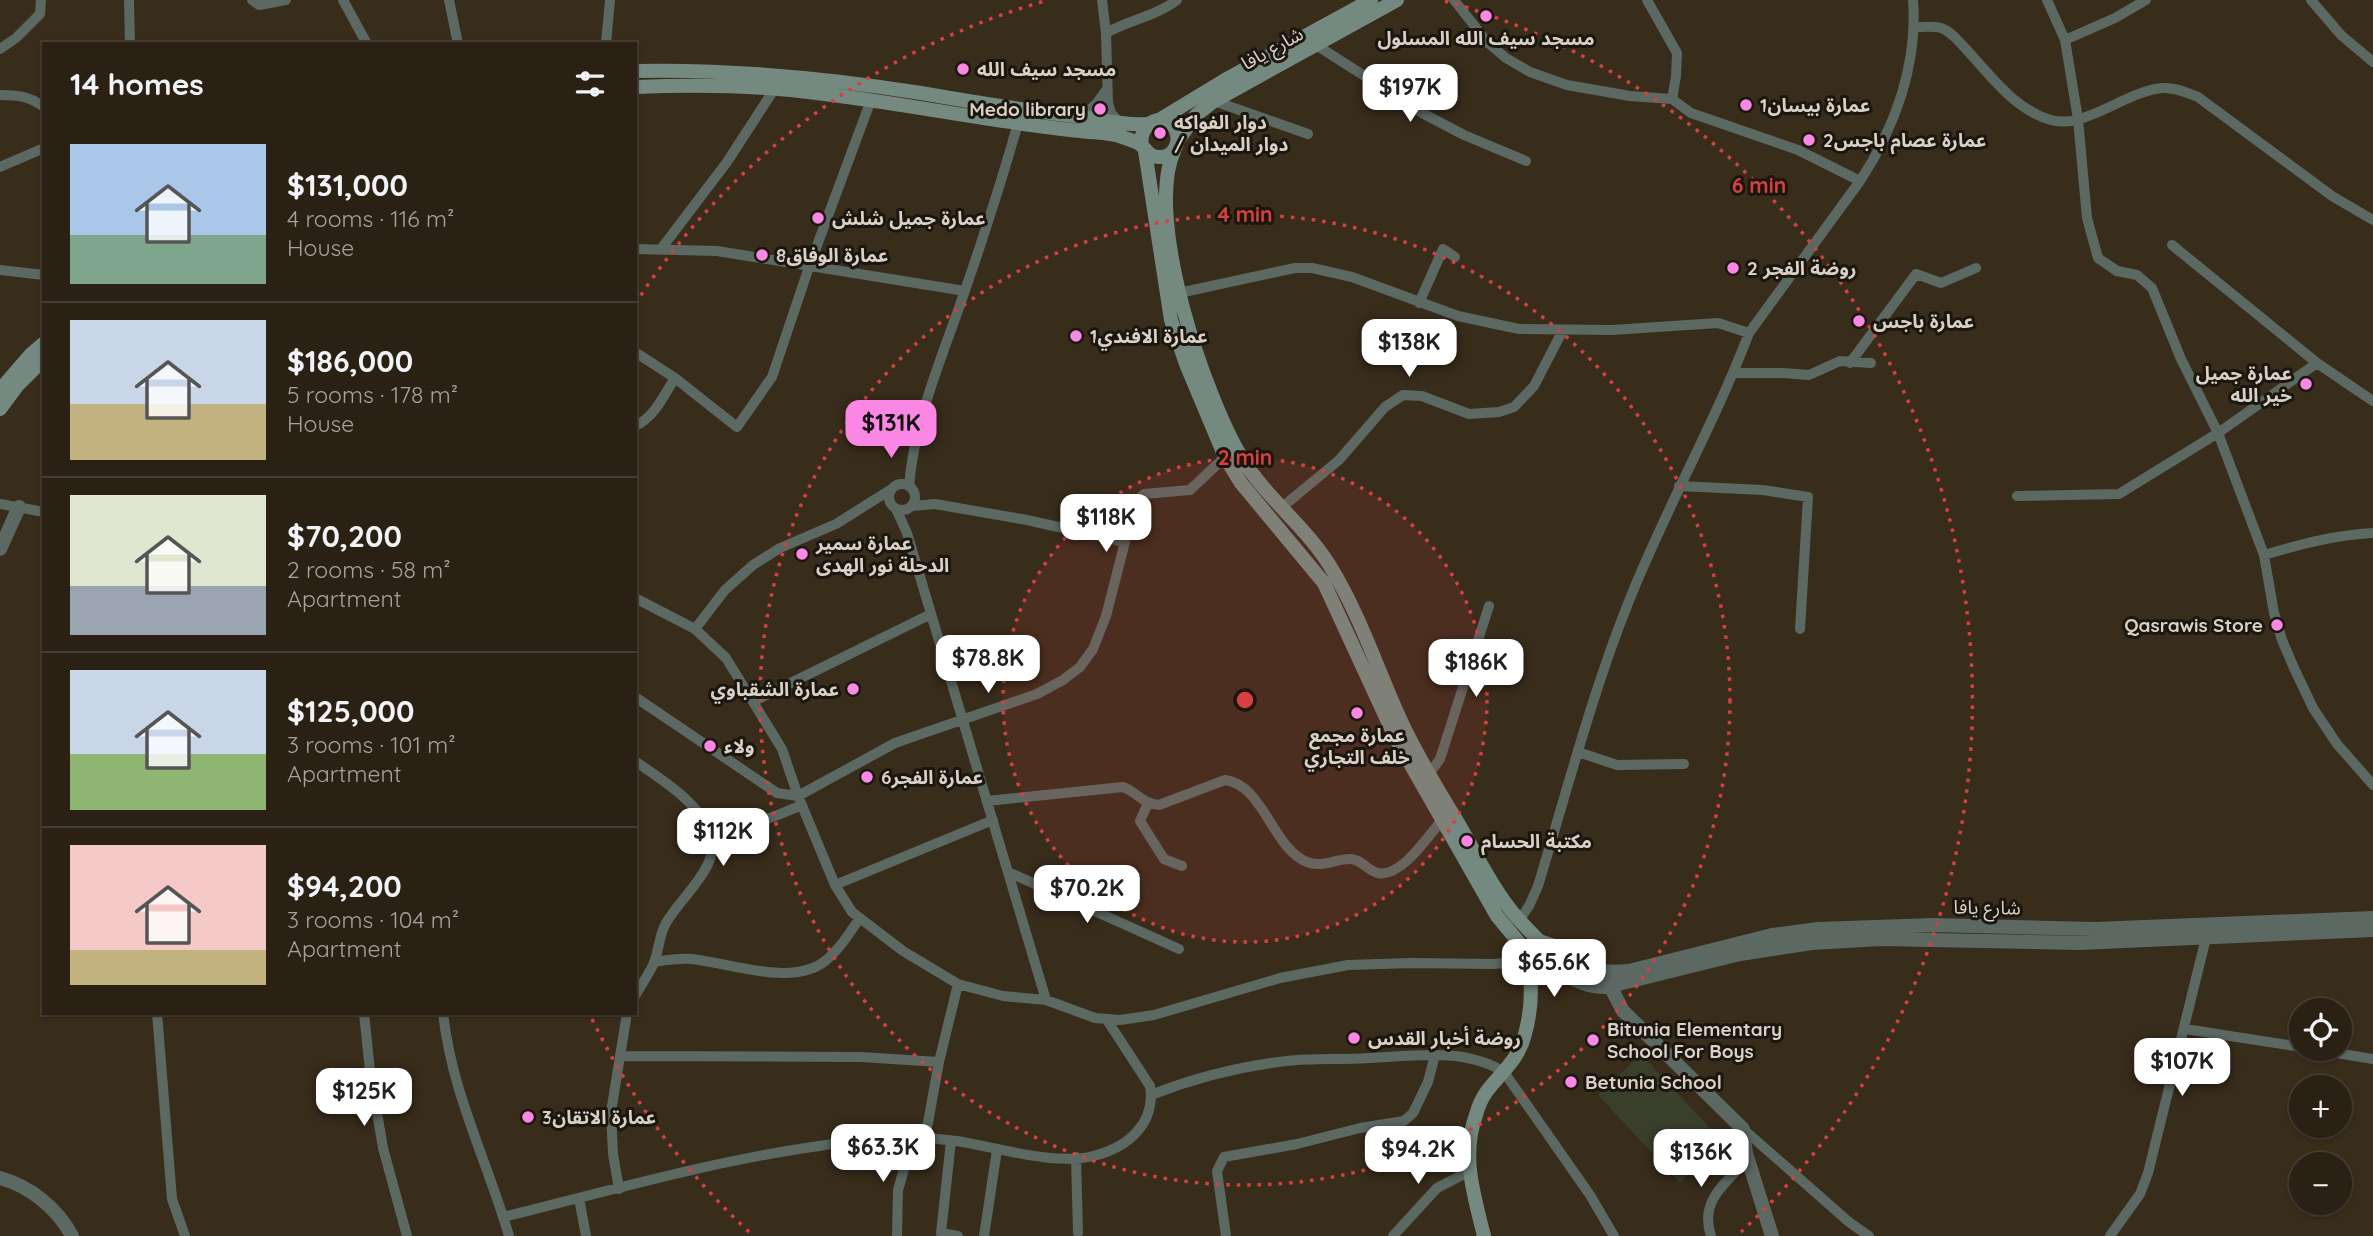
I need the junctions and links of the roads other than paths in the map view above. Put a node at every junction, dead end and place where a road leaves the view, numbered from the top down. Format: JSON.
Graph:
{"nodes":[{"id":1,"x":41,"y":0,"type":"edge"},
{"id":2,"x":129,"y":0,"type":"edge"},
{"id":3,"x":252,"y":0,"type":"edge"},
{"id":4,"x":286,"y":0,"type":"edge"},
{"id":5,"x":343,"y":0,"type":"edge"},
{"id":6,"x":449,"y":0,"type":"edge"},
{"id":7,"x":610,"y":0,"type":"edge"},
{"id":8,"x":1102,"y":0,"type":"edge"},
{"id":9,"x":1177,"y":0,"type":"edge"},
{"id":10,"x":1371,"y":0,"type":"edge"},
{"id":11,"x":1397,"y":0,"type":"edge"},
{"id":12,"x":1454,"y":0,"type":"edge"},
{"id":13,"x":1647,"y":0,"type":"edge"},
{"id":14,"x":1913,"y":0,"type":"edge"},
{"id":15,"x":2047,"y":0,"type":"edge"},
{"id":16,"x":2311,"y":0,"type":"edge"},
{"id":17,"x":2145,"y":1,"type":"edge"},
{"id":18,"x":1915,"y":27,"type":"junction"},
{"id":19,"x":1106,"y":33,"type":"junction"},
{"id":20,"x":2065,"y":40,"type":"junction"},
{"id":21,"x":130,"y":42,"type":"edge"},
{"id":22,"x":366,"y":42,"type":"edge"},
{"id":23,"x":458,"y":42,"type":"edge"},
{"id":24,"x":606,"y":42,"type":"edge"},
{"id":25,"x":1316,"y":45,"type":"junction"},
{"id":26,"x":0,"y":49,"type":"edge"},
{"id":27,"x":2373,"y":62,"type":"edge"},
{"id":28,"x":637,"y":71,"type":"edge"},
{"id":29,"x":637,"y":87,"type":"edge"},
{"id":30,"x":775,"y":88,"type":"junction"},
{"id":31,"x":1106,"y":90,"type":"junction"},
{"id":32,"x":0,"y":94,"type":"edge"},
{"id":33,"x":1672,"y":99,"type":"junction"},
{"id":34,"x":871,"y":100,"type":"junction"},
{"id":35,"x":1214,"y":102,"type":"junction"},
{"id":36,"x":42,"y":106,"type":"edge"},
{"id":37,"x":1021,"y":116,"type":"junction"},
{"id":38,"x":1082,"y":117,"type":"junction"},
{"id":39,"x":2078,"y":119,"type":"junction"},
{"id":40,"x":1119,"y":122,"type":"junction"},
{"id":41,"x":1154,"y":122,"type":"junction"},
{"id":42,"x":1308,"y":134,"type":"dead end"},
{"id":43,"x":1175,"y":146,"type":"junction"},
{"id":44,"x":42,"y":149,"type":"edge"},
{"id":45,"x":1143,"y":149,"type":"junction"},
{"id":46,"x":1526,"y":161,"type":"dead end"},
{"id":47,"x":0,"y":167,"type":"edge"},
{"id":48,"x":1860,"y":181,"type":"junction"},
{"id":49,"x":2373,"y":220,"type":"edge"},
{"id":50,"x":2172,"y":245,"type":"dead end"},
{"id":51,"x":637,"y":249,"type":"edge"},
{"id":52,"x":661,"y":249,"type":"junction"},
{"id":53,"x":1455,"y":257,"type":"dead end"},
{"id":54,"x":809,"y":267,"type":"junction"},
{"id":55,"x":1976,"y":268,"type":"dead end"},
{"id":56,"x":0,"y":270,"type":"edge"},
{"id":57,"x":42,"y":275,"type":"edge"},
{"id":58,"x":965,"y":291,"type":"junction"},
{"id":59,"x":1179,"y":293,"type":"junction"},
{"id":60,"x":1419,"y":303,"type":"junction"},
{"id":61,"x":1563,"y":330,"type":"junction"},
{"id":62,"x":1749,"y":333,"type":"junction"},
{"id":63,"x":42,"y":344,"type":"edge"},
{"id":64,"x":637,"y":353,"type":"edge"},
{"id":65,"x":42,"y":361,"type":"edge"},
{"id":66,"x":1850,"y":363,"type":"junction"},
{"id":67,"x":1871,"y":363,"type":"dead end"},
{"id":68,"x":2316,"y":363,"type":"junction"},
{"id":69,"x":1734,"y":373,"type":"junction"},
{"id":70,"x":675,"y":378,"type":"junction"},
{"id":71,"x":0,"y":390,"type":"edge"},
{"id":72,"x":2373,"y":401,"type":"edge"},
{"id":73,"x":0,"y":409,"type":"edge"},
{"id":74,"x":637,"y":425,"type":"edge"},
{"id":75,"x":2218,"y":433,"type":"junction"},
{"id":76,"x":915,"y":446,"type":"junction"},
{"id":77,"x":1225,"y":457,"type":"junction"},
{"id":78,"x":1679,"y":486,"type":"junction"},
{"id":79,"x":911,"y":488,"type":"junction"},
{"id":80,"x":892,"y":489,"type":"junction"},
{"id":81,"x":2017,"y":496,"type":"dead end"},
{"id":82,"x":0,"y":504,"type":"edge"},
{"id":83,"x":935,"y":505,"type":"junction"},
{"id":84,"x":19,"y":507,"type":"junction"},
{"id":85,"x":862,"y":508,"type":"junction"},
{"id":86,"x":894,"y":508,"type":"junction"},
{"id":87,"x":910,"y":508,"type":"junction"},
{"id":88,"x":1281,"y":508,"type":"junction"},
{"id":89,"x":42,"y":512,"type":"edge"},
{"id":90,"x":907,"y":533,"type":"junction"},
{"id":91,"x":2373,"y":533,"type":"edge"},
{"id":92,"x":1125,"y":542,"type":"junction"},
{"id":93,"x":0,"y":549,"type":"edge"},
{"id":94,"x":2264,"y":555,"type":"junction"},
{"id":95,"x":637,"y":599,"type":"edge"},
{"id":96,"x":1489,"y":606,"type":"dead end"},
{"id":97,"x":931,"y":614,"type":"junction"},
{"id":98,"x":695,"y":629,"type":"junction"},
{"id":99,"x":1800,"y":629,"type":"dead end"},
{"id":100,"x":637,"y":699,"type":"edge"},
{"id":101,"x":754,"y":701,"type":"junction"},
{"id":102,"x":963,"y":721,"type":"junction"},
{"id":103,"x":1578,"y":752,"type":"junction"},
{"id":104,"x":637,"y":764,"type":"edge"},
{"id":105,"x":1684,"y":764,"type":"dead end"},
{"id":106,"x":1429,"y":774,"type":"junction"},
{"id":107,"x":2373,"y":785,"type":"edge"},
{"id":108,"x":800,"y":801,"type":"junction"},
{"id":109,"x":987,"y":801,"type":"junction"},
{"id":110,"x":1148,"y":803,"type":"junction"},
{"id":111,"x":993,"y":820,"type":"junction"},
{"id":112,"x":1442,"y":820,"type":"junction"},
{"id":113,"x":707,"y":828,"type":"junction"},
{"id":114,"x":1182,"y":866,"type":"dead end"},
{"id":115,"x":1008,"y":872,"type":"junction"},
{"id":116,"x":835,"y":885,"type":"junction"},
{"id":117,"x":2373,"y":918,"type":"edge"},
{"id":118,"x":859,"y":919,"type":"junction"},
{"id":119,"x":1520,"y":919,"type":"junction"},
{"id":120,"x":2373,"y":930,"type":"edge"},
{"id":121,"x":2206,"y":938,"type":"junction"},
{"id":122,"x":1539,"y":941,"type":"junction"},
{"id":123,"x":1179,"y":949,"type":"dead end"},
{"id":124,"x":1527,"y":961,"type":"junction"},
{"id":125,"x":654,"y":962,"type":"junction"},
{"id":126,"x":1554,"y":967,"type":"junction"},
{"id":127,"x":1607,"y":979,"type":"junction"},
{"id":128,"x":958,"y":984,"type":"junction"},
{"id":129,"x":637,"y":992,"type":"edge"},
{"id":130,"x":1046,"y":1000,"type":"junction"},
{"id":131,"x":1530,"y":1006,"type":"junction"},
{"id":132,"x":157,"y":1015,"type":"edge"},
{"id":133,"x":364,"y":1015,"type":"edge"},
{"id":134,"x":443,"y":1015,"type":"edge"},
{"id":135,"x":627,"y":1015,"type":"edge"},
{"id":136,"x":1107,"y":1020,"type":"junction"},
{"id":137,"x":2185,"y":1029,"type":"junction"},
{"id":138,"x":2289,"y":1045,"type":"edge"},
{"id":139,"x":1435,"y":1055,"type":"junction"},
{"id":140,"x":620,"y":1056,"type":"junction"},
{"id":141,"x":2352,"y":1056,"type":"edge"},
{"id":142,"x":2373,"y":1059,"type":"edge"},
{"id":143,"x":939,"y":1062,"type":"junction"},
{"id":144,"x":1504,"y":1072,"type":"junction"},
{"id":145,"x":1151,"y":1095,"type":"junction"},
{"id":146,"x":1743,"y":1129,"type":"junction"},
{"id":147,"x":919,"y":1138,"type":"junction"},
{"id":148,"x":951,"y":1141,"type":"junction"},
{"id":149,"x":997,"y":1150,"type":"junction"},
{"id":150,"x":1076,"y":1157,"type":"junction"},
{"id":151,"x":1748,"y":1159,"type":"junction"},
{"id":152,"x":1470,"y":1171,"type":"junction"},
{"id":153,"x":0,"y":1178,"type":"edge"},
{"id":154,"x":619,"y":1189,"type":"junction"},
{"id":155,"x":579,"y":1198,"type":"junction"},
{"id":156,"x":503,"y":1217,"type":"junction"},
{"id":157,"x":1078,"y":1233,"type":"dead end"},
{"id":158,"x":72,"y":1236,"type":"edge"},
{"id":159,"x":185,"y":1236,"type":"edge"},
{"id":160,"x":407,"y":1236,"type":"edge"},
{"id":161,"x":509,"y":1236,"type":"edge"},
{"id":162,"x":586,"y":1236,"type":"edge"},
{"id":163,"x":897,"y":1236,"type":"edge"},
{"id":164,"x":958,"y":1236,"type":"edge"},
{"id":165,"x":984,"y":1236,"type":"edge"},
{"id":166,"x":1226,"y":1236,"type":"edge"},
{"id":167,"x":1393,"y":1236,"type":"edge"},
{"id":168,"x":1484,"y":1236,"type":"edge"},
{"id":169,"x":1614,"y":1236,"type":"edge"},
{"id":170,"x":1712,"y":1236,"type":"edge"},
{"id":171,"x":1772,"y":1236,"type":"edge"},
{"id":172,"x":1869,"y":1236,"type":"edge"},
{"id":173,"x":2110,"y":1236,"type":"edge"}],
"edges":[{"from":1,"to":26,"type":"street"},
{"from":2,"to":21,"type":"street"},
{"from":3,"to":4,"type":"street"},
{"from":5,"to":22,"type":"street"},
{"from":6,"to":23,"type":"street"},
{"from":7,"to":24,"type":"street"},
{"from":8,"to":19,"type":"street"},
{"from":9,"to":19,"type":"street"},
{"from":10,"to":41,"type":"main road","name":"شارع يافا"},
{"from":11,"to":25,"type":"main road","name":"شارع يافا"},
{"from":12,"to":33,"type":"street"},
{"from":13,"to":33,"type":"street"},
{"from":14,"to":18,"type":"street"},
{"from":15,"to":20,"type":"street"},
{"from":16,"to":27,"type":"street"},
{"from":17,"to":20,"type":"street"},
{"from":18,"to":39,"type":"street"},
{"from":18,"to":48,"type":"street"},
{"from":19,"to":31,"type":"street"},
{"from":20,"to":39,"type":"street"},
{"from":25,"to":35,"type":"main road","name":"شارع يافا"},
{"from":25,"to":46,"type":"street"},
{"from":28,"to":37,"type":"main road"},
{"from":29,"to":30,"type":"main road"},
{"from":30,"to":34,"type":"main road"},
{"from":30,"to":52,"type":"street"},
{"from":31,"to":38,"type":"street"},
{"from":31,"to":40,"type":"street"},
{"from":32,"to":36,"type":"street"},
{"from":33,"to":48,"type":"street"},
{"from":34,"to":37,"type":"main road"},
{"from":34,"to":54,"type":"street"},
{"from":35,"to":42,"type":"street"},
{"from":35,"to":43,"type":"main road","name":"شارع يافا"},
{"from":37,"to":38,"type":"main road"},
{"from":37,"to":45,"type":"main road"},
{"from":37,"to":58,"type":"street"},
{"from":38,"to":40,"type":"main road"},
{"from":39,"to":49,"type":"street"},
{"from":39,"to":75,"type":"street"},
{"from":40,"to":41,"type":"main road"},
{"from":41,"to":43,"type":"main road"},
{"from":41,"to":45,"type":"main road"},
{"from":43,"to":45,"type":"main road"},
{"from":43,"to":59,"type":"main road"},
{"from":44,"to":47,"type":"street"},
{"from":45,"to":77,"type":"main road"},
{"from":48,"to":62,"type":"street"},
{"from":50,"to":68,"type":"street"},
{"from":51,"to":52,"type":"street"},
{"from":52,"to":54,"type":"street"},
{"from":53,"to":60,"type":"street"},
{"from":54,"to":58,"type":"street"},
{"from":54,"to":70,"type":"street"},
{"from":55,"to":66,"type":"street"},
{"from":56,"to":57,"type":"street"},
{"from":58,"to":76,"type":"street"},
{"from":59,"to":60,"type":"street"},
{"from":59,"to":88,"type":"main road"},
{"from":60,"to":61,"type":"street"},
{"from":61,"to":62,"type":"street"},
{"from":61,"to":88,"type":"street"},
{"from":62,"to":69,"type":"street"},
{"from":63,"to":71,"type":"main road"},
{"from":64,"to":70,"type":"street"},
{"from":65,"to":73,"type":"main road"},
{"from":66,"to":67,"type":"street"},
{"from":66,"to":69,"type":"street"},
{"from":68,"to":72,"type":"street"},
{"from":68,"to":75,"type":"street"},
{"from":69,"to":78,"type":"street"},
{"from":70,"to":74,"type":"street"},
{"from":75,"to":81,"type":"street"},
{"from":75,"to":94,"type":"street"},
{"from":76,"to":79,"type":"street"},
{"from":76,"to":80,"type":"street"},
{"from":77,"to":92,"type":"street"},
{"from":77,"to":112,"type":"main road"},
{"from":78,"to":99,"type":"street"},
{"from":78,"to":103,"type":"street"},
{"from":79,"to":80,"type":"street"},
{"from":79,"to":83,"type":"street"},
{"from":79,"to":87,"type":"street"},
{"from":80,"to":85,"type":"street"},
{"from":80,"to":86,"type":"street"},
{"from":82,"to":84,"type":"street"},
{"from":83,"to":87,"type":"street"},
{"from":83,"to":92,"type":"street"},
{"from":84,"to":89,"type":"street"},
{"from":84,"to":93,"type":"street"},
{"from":85,"to":86,"type":"street"},
{"from":85,"to":98,"type":"street"},
{"from":86,"to":87,"type":"street"},
{"from":86,"to":90,"type":"street"},
{"from":87,"to":90,"type":"street"},
{"from":88,"to":106,"type":"main road"},
{"from":90,"to":97,"type":"street"},
{"from":91,"to":94,"type":"street"},
{"from":92,"to":102,"type":"street"},
{"from":94,"to":107,"type":"street"},
{"from":95,"to":98,"type":"street"},
{"from":96,"to":106,"type":"street"},
{"from":97,"to":101,"type":"street"},
{"from":97,"to":102,"type":"street"},
{"from":98,"to":101,"type":"street"},
{"from":100,"to":108,"type":"street"},
{"from":101,"to":108,"type":"street"},
{"from":102,"to":108,"type":"street"},
{"from":102,"to":109,"type":"street"},
{"from":103,"to":105,"type":"street"},
{"from":103,"to":119,"type":"street"},
{"from":104,"to":113,"type":"street"},
{"from":106,"to":119,"type":"main road"},
{"from":108,"to":113,"type":"street"},
{"from":108,"to":116,"type":"street"},
{"from":109,"to":110,"type":"street"},
{"from":109,"to":111,"type":"street"},
{"from":110,"to":112,"type":"street"},
{"from":110,"to":114,"type":"street"},
{"from":111,"to":115,"type":"street"},
{"from":111,"to":116,"type":"street"},
{"from":112,"to":124,"type":"main road"},
{"from":113,"to":125,"type":"street"},
{"from":115,"to":123,"type":"street"},
{"from":115,"to":130,"type":"street"},
{"from":116,"to":118,"type":"street"},
{"from":117,"to":127,"type":"street","name":"شارع يافا"},
{"from":118,"to":125,"type":"street"},
{"from":118,"to":128,"type":"street"},
{"from":119,"to":122,"type":"main road"},
{"from":120,"to":121,"type":"street"},
{"from":121,"to":127,"type":"street"},
{"from":121,"to":137,"type":"street"},
{"from":122,"to":124,"type":"main road"},
{"from":122,"to":126,"type":"main road"},
{"from":124,"to":126,"type":"main road"},
{"from":124,"to":131,"type":"main road"},
{"from":124,"to":136,"type":"street"},
{"from":125,"to":129,"type":"street"},
{"from":126,"to":127,"type":"street"},
{"from":126,"to":131,"type":"main road"},
{"from":127,"to":146,"type":"street"},
{"from":128,"to":130,"type":"street"},
{"from":128,"to":143,"type":"street"},
{"from":130,"to":136,"type":"street"},
{"from":131,"to":144,"type":"main road"},
{"from":132,"to":159,"type":"street"},
{"from":133,"to":160,"type":"street"},
{"from":134,"to":156,"type":"street"},
{"from":135,"to":140,"type":"street"},
{"from":136,"to":145,"type":"street"},
{"from":137,"to":138,"type":"street"},
{"from":137,"to":173,"type":"street"},
{"from":139,"to":144,"type":"street"},
{"from":139,"to":145,"type":"street"},
{"from":139,"to":166,"type":"street"},
{"from":140,"to":143,"type":"street"},
{"from":140,"to":154,"type":"street"},
{"from":141,"to":142,"type":"street"},
{"from":143,"to":147,"type":"street"},
{"from":144,"to":152,"type":"main road"},
{"from":144,"to":169,"type":"street"},
{"from":145,"to":150,"type":"street"},
{"from":146,"to":151,"type":"street"},
{"from":146,"to":172,"type":"street"},
{"from":147,"to":148,"type":"street"},
{"from":147,"to":154,"type":"street"},
{"from":147,"to":163,"type":"street"},
{"from":148,"to":149,"type":"street"},
{"from":148,"to":164,"type":"street"},
{"from":149,"to":150,"type":"street"},
{"from":149,"to":165,"type":"street"},
{"from":150,"to":157,"type":"street"},
{"from":151,"to":170,"type":"street"},
{"from":151,"to":171,"type":"street"},
{"from":152,"to":167,"type":"street"},
{"from":152,"to":168,"type":"main road"},
{"from":153,"to":158,"type":"street"},
{"from":154,"to":155,"type":"street"},
{"from":155,"to":156,"type":"street"},
{"from":155,"to":162,"type":"street"},
{"from":156,"to":161,"type":"street"}]}
